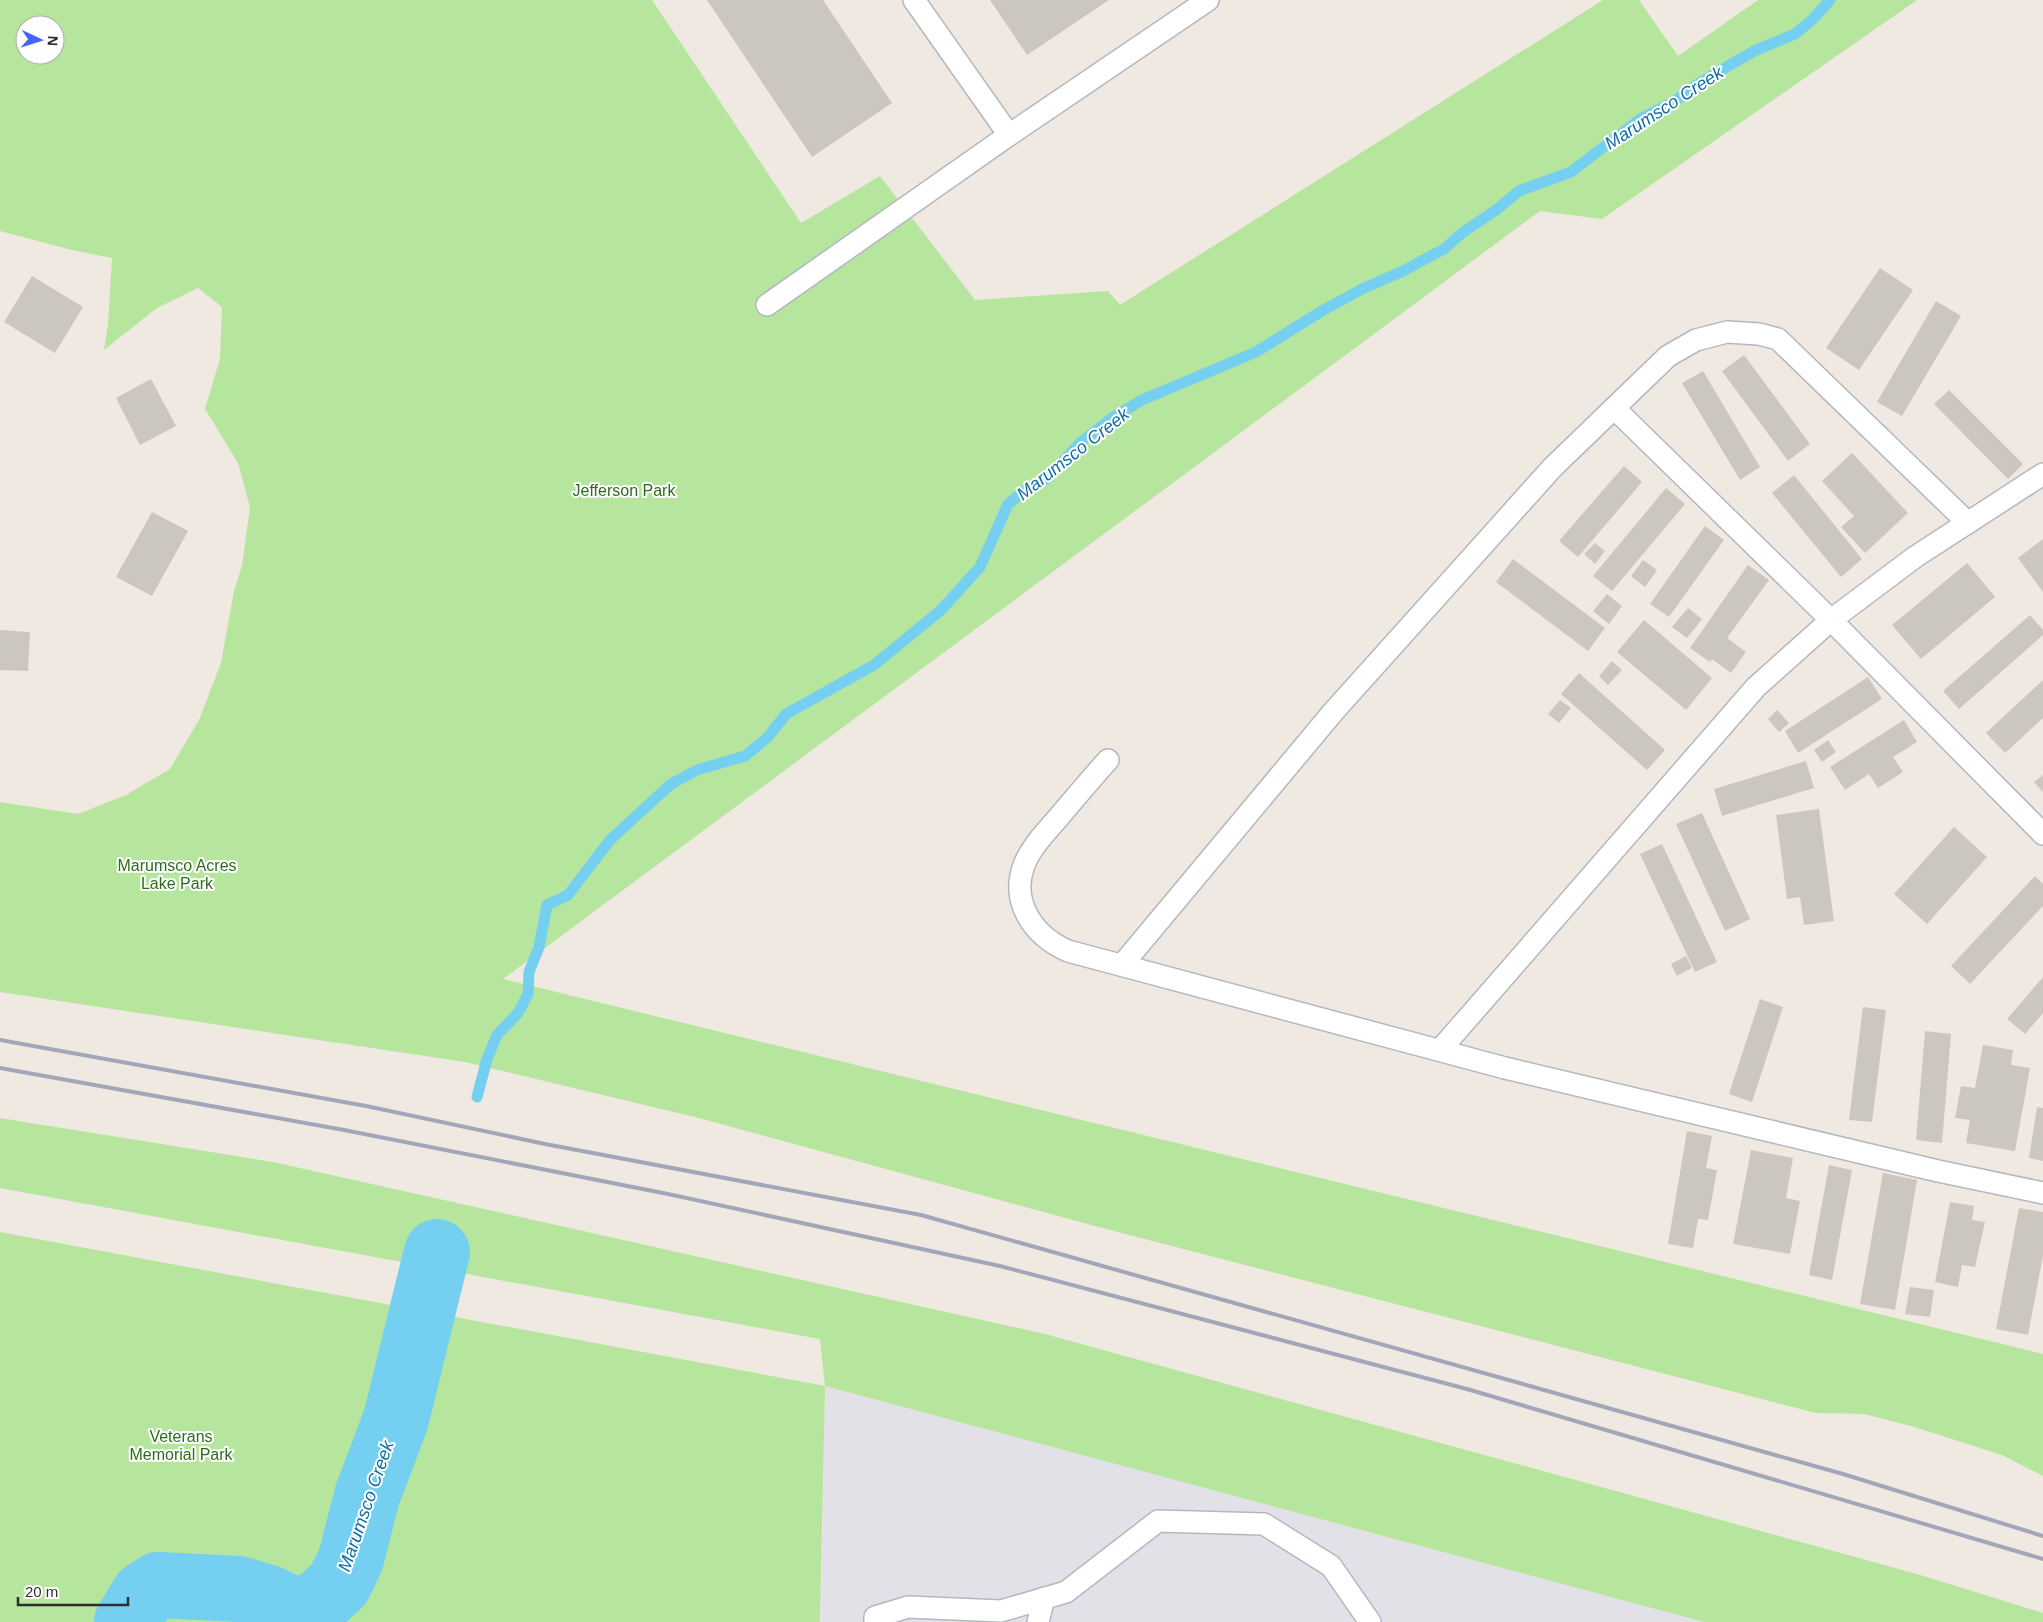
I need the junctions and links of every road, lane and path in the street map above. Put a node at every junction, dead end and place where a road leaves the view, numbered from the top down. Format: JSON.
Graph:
{"nodes":[{"id":1,"x":914,"y":0,"type":"edge"},
{"id":2,"x":1208,"y":0,"type":"edge"},
{"id":3,"x":1009,"y":135,"type":"junction"},
{"id":4,"x":767,"y":305,"type":"dead end"},
{"id":5,"x":1614,"y":408,"type":"junction"},
{"id":6,"x":2043,"y":474,"type":"edge"},
{"id":7,"x":1968,"y":523,"type":"junction"},
{"id":8,"x":1831,"y":620,"type":"junction"},
{"id":9,"x":1108,"y":760,"type":"dead end"},
{"id":10,"x":2043,"y":834,"type":"edge"},
{"id":11,"x":1122,"y":965,"type":"junction"},
{"id":12,"x":1440,"y":1050,"type":"junction"},
{"id":13,"x":2043,"y":1193,"type":"edge"},
{"id":14,"x":1044,"y":1598,"type":"junction"},
{"id":15,"x":875,"y":1622,"type":"edge"},
{"id":16,"x":1038,"y":1622,"type":"edge"},
{"id":17,"x":1370,"y":1622,"type":"edge"}],
"edges":[{"from":1,"to":3,"type":"lane"},
{"from":2,"to":3,"type":"lane"},
{"from":3,"to":4,"type":"lane"},
{"from":5,"to":7,"type":"lane"},
{"from":5,"to":8,"type":"lane"},
{"from":5,"to":11,"type":"lane"},
{"from":6,"to":7,"type":"lane"},
{"from":7,"to":8,"type":"lane"},
{"from":8,"to":10,"type":"lane"},
{"from":8,"to":12,"type":"lane"},
{"from":9,"to":11,"type":"lane"},
{"from":11,"to":12,"type":"lane"},
{"from":12,"to":13,"type":"lane"},
{"from":14,"to":15,"type":"lane"},
{"from":14,"to":16,"type":"lane"},
{"from":14,"to":17,"type":"lane"}]}
